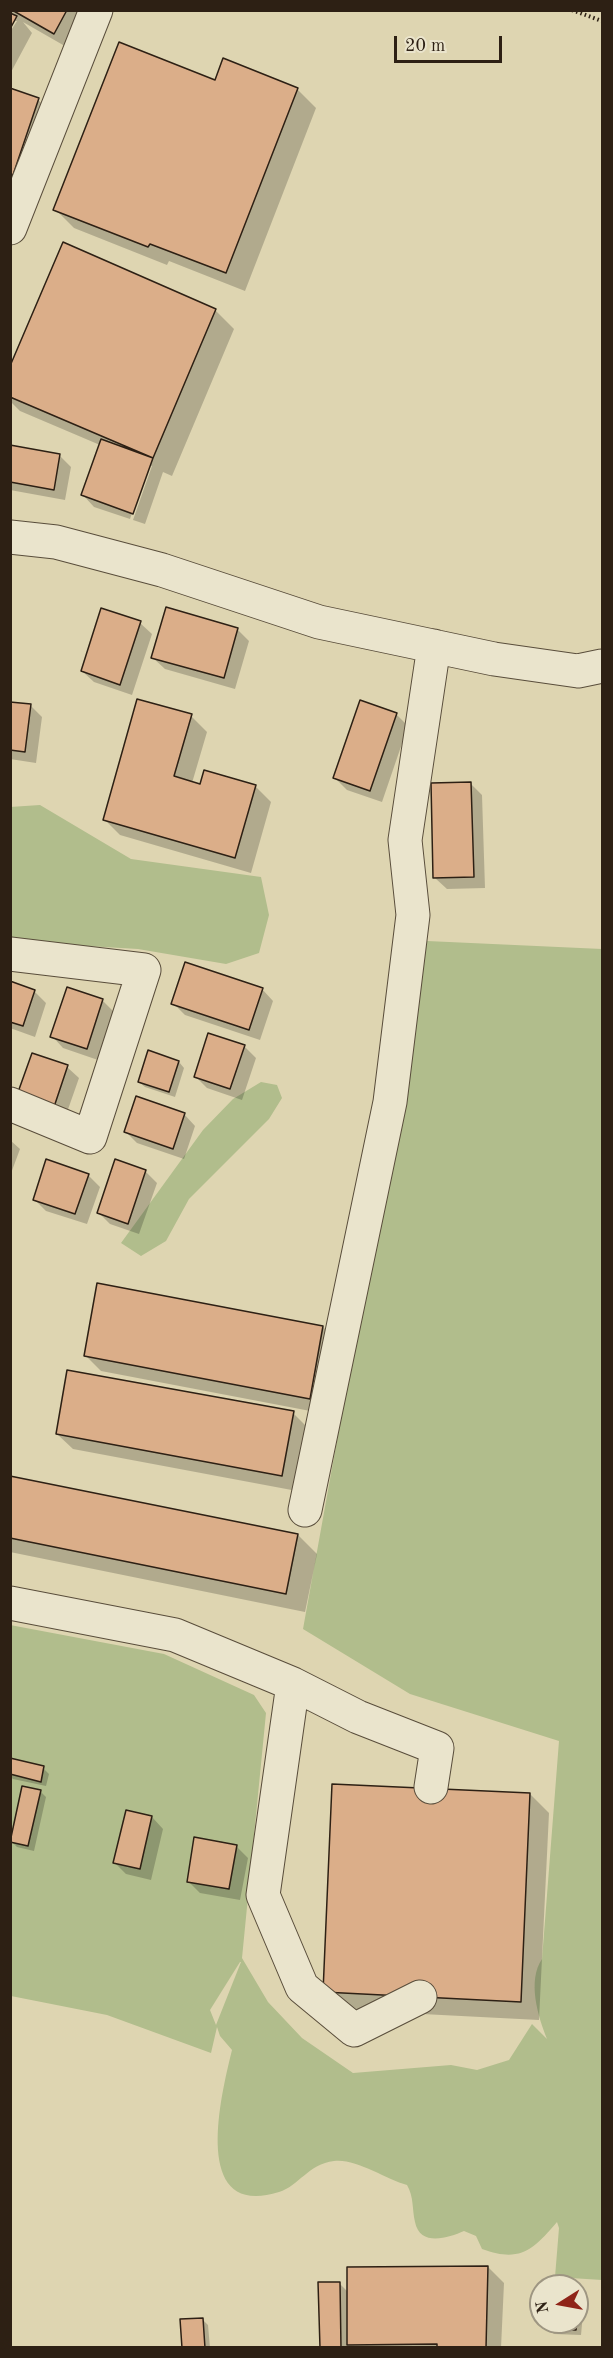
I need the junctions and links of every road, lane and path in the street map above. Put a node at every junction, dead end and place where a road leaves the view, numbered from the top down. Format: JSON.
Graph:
{"nodes":[{"id":1,"x":96,"y":10,"type":"edge"},
{"id":2,"x":572,"y":10,"type":"edge"},
{"id":3,"x":603,"y":21,"type":"edge"},
{"id":4,"x":10,"y":228,"type":"edge"},
{"id":5,"x":10,"y":537,"type":"edge"},
{"id":6,"x":434,"y":646,"type":"junction"},
{"id":7,"x":603,"y":666,"type":"edge"},
{"id":8,"x":10,"y":954,"type":"edge"},
{"id":9,"x":10,"y":1104,"type":"edge"},
{"id":10,"x":305,"y":1510,"type":"dead end"},
{"id":11,"x":10,"y":1603,"type":"edge"},
{"id":12,"x":293,"y":1684,"type":"junction"},
{"id":13,"x":431,"y":1787,"type":"dead end"},
{"id":14,"x":420,"y":1997,"type":"dead end"}],
"edges":[{"from":1,"to":4,"type":"street"},
{"from":2,"to":3,"type":"path"},
{"from":5,"to":6,"type":"street"},
{"from":6,"to":7,"type":"street"},
{"from":6,"to":10,"type":"street"},
{"from":8,"to":9,"type":"street"},
{"from":11,"to":12,"type":"street"},
{"from":12,"to":13,"type":"street"},
{"from":12,"to":14,"type":"street"}]}
